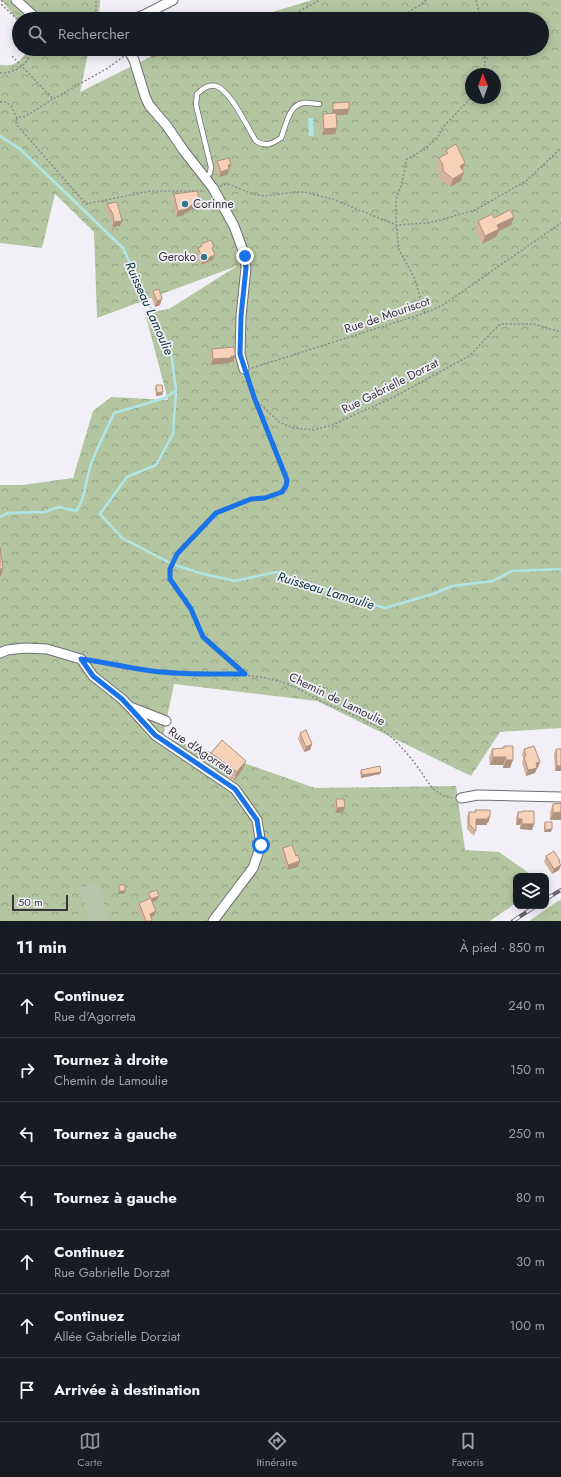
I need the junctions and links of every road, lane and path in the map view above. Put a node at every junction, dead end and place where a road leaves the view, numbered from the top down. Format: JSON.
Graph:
{"nodes":[{"id":1,"x":2,"y":0,"type":"edge"},
{"id":2,"x":16,"y":0,"type":"edge"},
{"id":3,"x":96,"y":0,"type":"edge"},
{"id":4,"x":173,"y":0,"type":"edge"},
{"id":5,"x":320,"y":0,"type":"edge"},
{"id":6,"x":426,"y":0,"type":"edge"},
{"id":7,"x":476,"y":0,"type":"edge"},
{"id":8,"x":29,"y":12,"type":"edge"},
{"id":9,"x":96,"y":12,"type":"edge"},
{"id":10,"x":151,"y":12,"type":"edge"},
{"id":11,"x":298,"y":12,"type":"edge"},
{"id":12,"x":409,"y":12,"type":"edge"},
{"id":13,"x":479,"y":12,"type":"edge"},
{"id":14,"x":12,"y":14,"type":"edge"},
{"id":15,"x":12,"y":56,"type":"dead end"},
{"id":16,"x":30,"y":56,"type":"edge"},
{"id":17,"x":122,"y":56,"type":"edge"},
{"id":18,"x":132,"y":56,"type":"edge"},
{"id":19,"x":484,"y":56,"type":"edge"},
{"id":20,"x":22,"y":68,"type":"junction"},
{"id":21,"x":484,"y":68,"type":"edge"},
{"id":22,"x":0,"y":73,"type":"edge"},
{"id":23,"x":54,"y":99,"type":"junction"},
{"id":24,"x":0,"y":102,"type":"edge"},
{"id":25,"x":319,"y":104,"type":"dead end"},
{"id":26,"x":465,"y":104,"type":"edge"},
{"id":27,"x":17,"y":118,"type":"junction"},
{"id":28,"x":561,"y":148,"type":"edge"},
{"id":29,"x":206,"y":178,"type":"junction"},
{"id":30,"x":213,"y":188,"type":"junction"},
{"id":31,"x":561,"y":223,"type":"edge"},
{"id":32,"x":396,"y":225,"type":"junction"},
{"id":33,"x":425,"y":313,"type":"junction"},
{"id":34,"x":561,"y":332,"type":"edge"},
{"id":35,"x":244,"y":369,"type":"junction"},
{"id":36,"x":254,"y":397,"type":"junction"},
{"id":37,"x":0,"y":653,"type":"edge"},
{"id":38,"x":81,"y":659,"type":"junction"},
{"id":39,"x":245,"y":674,"type":"junction"},
{"id":40,"x":130,"y":707,"type":"junction"},
{"id":41,"x":166,"y":722,"type":"dead end"},
{"id":42,"x":561,"y":797,"type":"edge"},
{"id":43,"x":460,"y":798,"type":"joint"},
{"id":44,"x":213,"y":921,"type":"edge"}],
"edges":[{"from":1,"to":14,"type":"path"},
{"from":2,"to":8,"type":"street"},
{"from":3,"to":9,"type":"path"},
{"from":4,"to":10,"type":"street"},
{"from":5,"to":11,"type":"path"},
{"from":6,"to":12,"type":"path"},
{"from":7,"to":13,"type":"path"},
{"from":15,"to":20,"type":"path"},
{"from":16,"to":20,"type":"path"},
{"from":17,"to":23,"type":"path"},
{"from":18,"to":29,"type":"street"},
{"from":19,"to":21,"type":"path"},
{"from":20,"to":22,"type":"path"},
{"from":20,"to":23,"type":"path"},
{"from":23,"to":27,"type":"path"},
{"from":24,"to":27,"type":"path"},
{"from":25,"to":29,"type":"lane"},
{"from":26,"to":32,"type":"path"},
{"from":27,"to":30,"type":"path"},
{"from":28,"to":32,"type":"path"},
{"from":29,"to":30,"type":"street"},
{"from":30,"to":32,"type":"path"},
{"from":30,"to":35,"type":"street"},
{"from":31,"to":33,"type":"path","name":"Rue de Mouriscot"},
{"from":32,"to":33,"type":"path"},
{"from":33,"to":35,"type":"path","name":"Rue de Mouriscot"},
{"from":34,"to":36,"type":"path","name":"Rue Gabrielle Dorzat"},
{"from":35,"to":36,"type":"path","name":"Rue Gabrielle Dorzat"},
{"from":36,"to":39,"type":"path"},
{"from":37,"to":38,"type":"street"},
{"from":38,"to":39,"type":"path","name":"Chemin de Lamoulie"},
{"from":38,"to":40,"type":"street","name":"Rue d'Agorreta"},
{"from":39,"to":43,"type":"path","name":"Chemin de Lamoulie"},
{"from":40,"to":41,"type":"street","name":"Rue d'Agorreta"},
{"from":40,"to":44,"type":"street","name":"Rue d'Agorreta"},
{"from":42,"to":43,"type":"street"}]}
